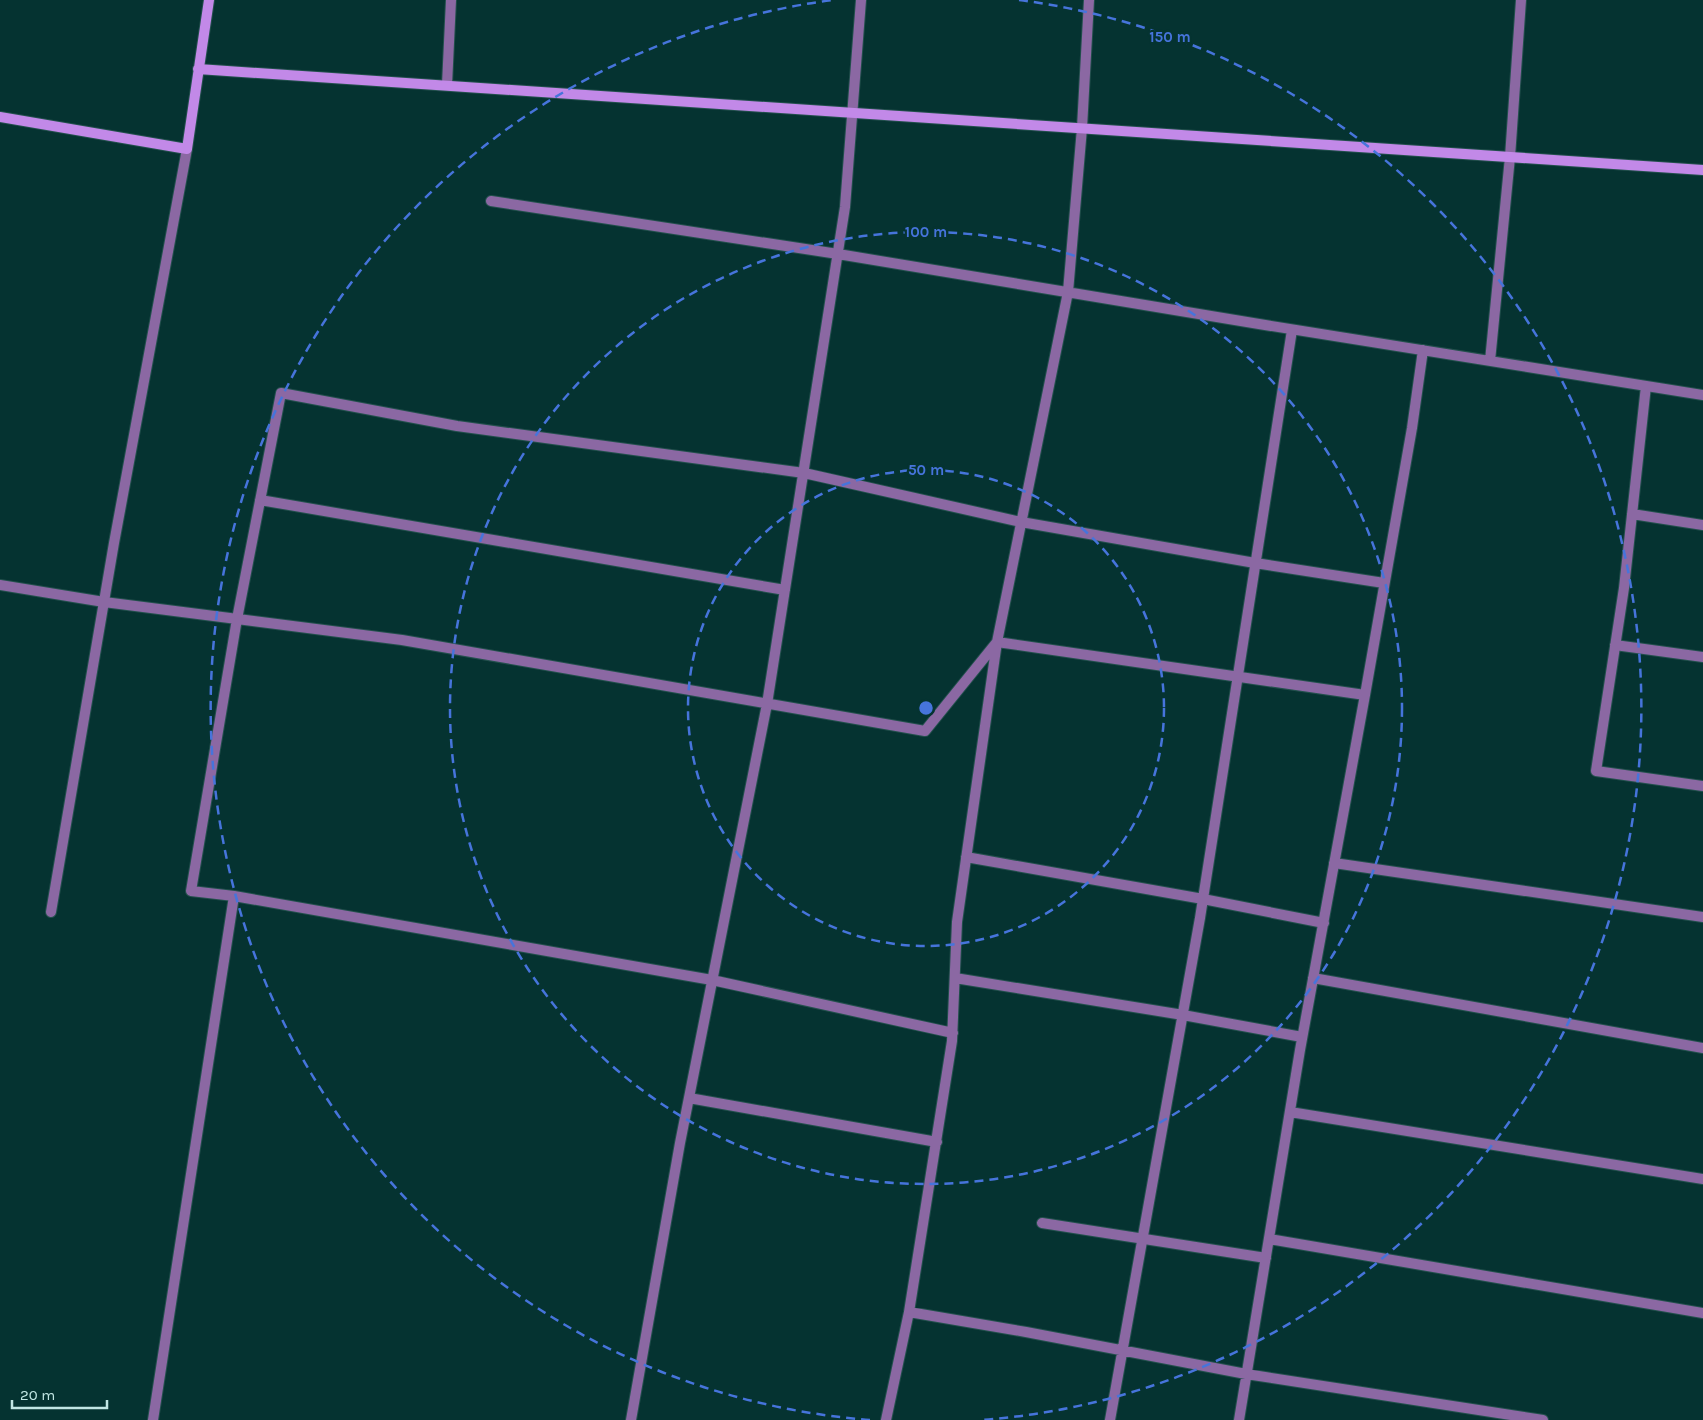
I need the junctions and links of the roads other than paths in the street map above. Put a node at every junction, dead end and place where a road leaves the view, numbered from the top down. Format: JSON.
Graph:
{"nodes":[{"id":1,"x":208,"y":0,"type":"edge"},
{"id":2,"x":451,"y":0,"type":"edge"},
{"id":3,"x":861,"y":0,"type":"edge"},
{"id":4,"x":1089,"y":0,"type":"edge"},
{"id":5,"x":1521,"y":0,"type":"edge"},
{"id":6,"x":198,"y":69,"type":"junction"},
{"id":7,"x":446,"y":85,"type":"junction"},
{"id":8,"x":853,"y":113,"type":"junction"},
{"id":9,"x":0,"y":117,"type":"edge"},
{"id":10,"x":1082,"y":128,"type":"junction"},
{"id":11,"x":187,"y":149,"type":"junction"},
{"id":12,"x":1510,"y":157,"type":"junction"},
{"id":13,"x":1703,"y":170,"type":"edge"},
{"id":14,"x":491,"y":202,"type":"dead end"},
{"id":15,"x":838,"y":254,"type":"junction"},
{"id":16,"x":1068,"y":292,"type":"junction"},
{"id":17,"x":1292,"y":330,"type":"junction"},
{"id":18,"x":1423,"y":350,"type":"junction"},
{"id":19,"x":1490,"y":361,"type":"junction"},
{"id":20,"x":1646,"y":386,"type":"junction"},
{"id":21,"x":1703,"y":395,"type":"edge"},
{"id":22,"x":804,"y":473,"type":"junction"},
{"id":23,"x":260,"y":500,"type":"junction"},
{"id":24,"x":1632,"y":514,"type":"junction"},
{"id":25,"x":1021,"y":522,"type":"junction"},
{"id":26,"x":1703,"y":525,"type":"edge"},
{"id":27,"x":1255,"y":564,"type":"junction"},
{"id":28,"x":1384,"y":583,"type":"junction"},
{"id":29,"x":0,"y":584,"type":"edge"},
{"id":30,"x":785,"y":590,"type":"junction"},
{"id":31,"x":104,"y":602,"type":"junction"},
{"id":32,"x":237,"y":619,"type":"junction"},
{"id":33,"x":997,"y":642,"type":"junction"},
{"id":34,"x":1615,"y":645,"type":"junction"},
{"id":35,"x":1703,"y":657,"type":"edge"},
{"id":36,"x":1237,"y":676,"type":"junction"},
{"id":37,"x":1365,"y":695,"type":"junction"},
{"id":38,"x":767,"y":704,"type":"junction"},
{"id":39,"x":1703,"y":786,"type":"edge"},
{"id":40,"x":966,"y":857,"type":"junction"},
{"id":41,"x":1334,"y":863,"type":"junction"},
{"id":42,"x":234,"y":896,"type":"junction"},
{"id":43,"x":1203,"y":899,"type":"junction"},
{"id":44,"x":51,"y":912,"type":"dead end"},
{"id":45,"x":1703,"y":917,"type":"edge"},
{"id":46,"x":1324,"y":923,"type":"junction"},
{"id":47,"x":955,"y":978,"type":"junction"},
{"id":48,"x":1313,"y":978,"type":"junction"},
{"id":49,"x":712,"y":980,"type":"junction"},
{"id":50,"x":1182,"y":1015,"type":"junction"},
{"id":51,"x":953,"y":1033,"type":"junction"},
{"id":52,"x":1302,"y":1037,"type":"junction"},
{"id":53,"x":1703,"y":1048,"type":"edge"},
{"id":54,"x":689,"y":1098,"type":"junction"},
{"id":55,"x":1290,"y":1112,"type":"junction"},
{"id":56,"x":937,"y":1142,"type":"junction"},
{"id":57,"x":1703,"y":1179,"type":"edge"},
{"id":58,"x":1042,"y":1222,"type":"dead end"},
{"id":59,"x":1143,"y":1237,"type":"junction"},
{"id":60,"x":1269,"y":1239,"type":"junction"},
{"id":61,"x":1266,"y":1258,"type":"junction"},
{"id":62,"x":909,"y":1312,"type":"junction"},
{"id":63,"x":1703,"y":1313,"type":"edge"},
{"id":64,"x":1122,"y":1350,"type":"junction"},
{"id":65,"x":1246,"y":1374,"type":"junction"},
{"id":66,"x":153,"y":1420,"type":"edge"},
{"id":67,"x":631,"y":1420,"type":"edge"},
{"id":68,"x":886,"y":1420,"type":"edge"},
{"id":69,"x":1110,"y":1420,"type":"edge"},
{"id":70,"x":1238,"y":1420,"type":"edge"},
{"id":71,"x":1543,"y":1420,"type":"edge"}],
"edges":[{"from":1,"to":6,"type":"street"},
{"from":2,"to":7,"type":"street"},
{"from":3,"to":8,"type":"street"},
{"from":4,"to":10,"type":"street"},
{"from":5,"to":12,"type":"street"},
{"from":6,"to":7,"type":"street"},
{"from":6,"to":11,"type":"street"},
{"from":7,"to":8,"type":"street"},
{"from":8,"to":10,"type":"street"},
{"from":8,"to":15,"type":"street"},
{"from":9,"to":11,"type":"street"},
{"from":10,"to":12,"type":"street"},
{"from":10,"to":16,"type":"street"},
{"from":11,"to":31,"type":"street"},
{"from":12,"to":13,"type":"street"},
{"from":12,"to":19,"type":"street"},
{"from":14,"to":15,"type":"street"},
{"from":15,"to":16,"type":"street"},
{"from":15,"to":22,"type":"street"},
{"from":16,"to":17,"type":"street"},
{"from":16,"to":25,"type":"street"},
{"from":17,"to":18,"type":"street"},
{"from":17,"to":27,"type":"street"},
{"from":18,"to":19,"type":"street"},
{"from":18,"to":28,"type":"street"},
{"from":19,"to":20,"type":"street"},
{"from":20,"to":21,"type":"street"},
{"from":20,"to":24,"type":"street"},
{"from":22,"to":23,"type":"street"},
{"from":22,"to":25,"type":"street"},
{"from":22,"to":30,"type":"street"},
{"from":23,"to":30,"type":"street"},
{"from":23,"to":32,"type":"street"},
{"from":24,"to":26,"type":"street"},
{"from":24,"to":34,"type":"street"},
{"from":25,"to":27,"type":"street"},
{"from":25,"to":33,"type":"street"},
{"from":27,"to":28,"type":"street"},
{"from":27,"to":36,"type":"street"},
{"from":28,"to":37,"type":"street"},
{"from":29,"to":31,"type":"street"},
{"from":30,"to":38,"type":"street"},
{"from":31,"to":32,"type":"street"},
{"from":31,"to":44,"type":"street"},
{"from":32,"to":38,"type":"street"},
{"from":32,"to":42,"type":"street"},
{"from":33,"to":36,"type":"street"},
{"from":33,"to":38,"type":"street"},
{"from":33,"to":40,"type":"street"},
{"from":34,"to":35,"type":"street"},
{"from":34,"to":39,"type":"street"},
{"from":36,"to":37,"type":"street"},
{"from":36,"to":43,"type":"street"},
{"from":37,"to":41,"type":"street"},
{"from":38,"to":49,"type":"street"},
{"from":40,"to":43,"type":"street"},
{"from":40,"to":47,"type":"street"},
{"from":41,"to":45,"type":"street"},
{"from":41,"to":46,"type":"street"},
{"from":42,"to":49,"type":"street"},
{"from":42,"to":66,"type":"street"},
{"from":43,"to":46,"type":"street"},
{"from":43,"to":50,"type":"street"},
{"from":46,"to":48,"type":"street"},
{"from":47,"to":50,"type":"street"},
{"from":47,"to":51,"type":"street"},
{"from":48,"to":52,"type":"street"},
{"from":48,"to":53,"type":"street"},
{"from":49,"to":51,"type":"street"},
{"from":49,"to":54,"type":"street"},
{"from":50,"to":52,"type":"street"},
{"from":50,"to":59,"type":"street"},
{"from":51,"to":56,"type":"street"},
{"from":52,"to":55,"type":"street"},
{"from":54,"to":56,"type":"street"},
{"from":54,"to":67,"type":"street"},
{"from":55,"to":57,"type":"street"},
{"from":55,"to":60,"type":"street"},
{"from":56,"to":62,"type":"street"},
{"from":58,"to":59,"type":"street"},
{"from":59,"to":61,"type":"street"},
{"from":59,"to":64,"type":"street"},
{"from":60,"to":61,"type":"street"},
{"from":60,"to":63,"type":"street"},
{"from":61,"to":65,"type":"street"},
{"from":62,"to":64,"type":"street"},
{"from":62,"to":68,"type":"street"},
{"from":64,"to":65,"type":"street"},
{"from":64,"to":69,"type":"street"},
{"from":65,"to":70,"type":"street"},
{"from":65,"to":71,"type":"street"}]}
